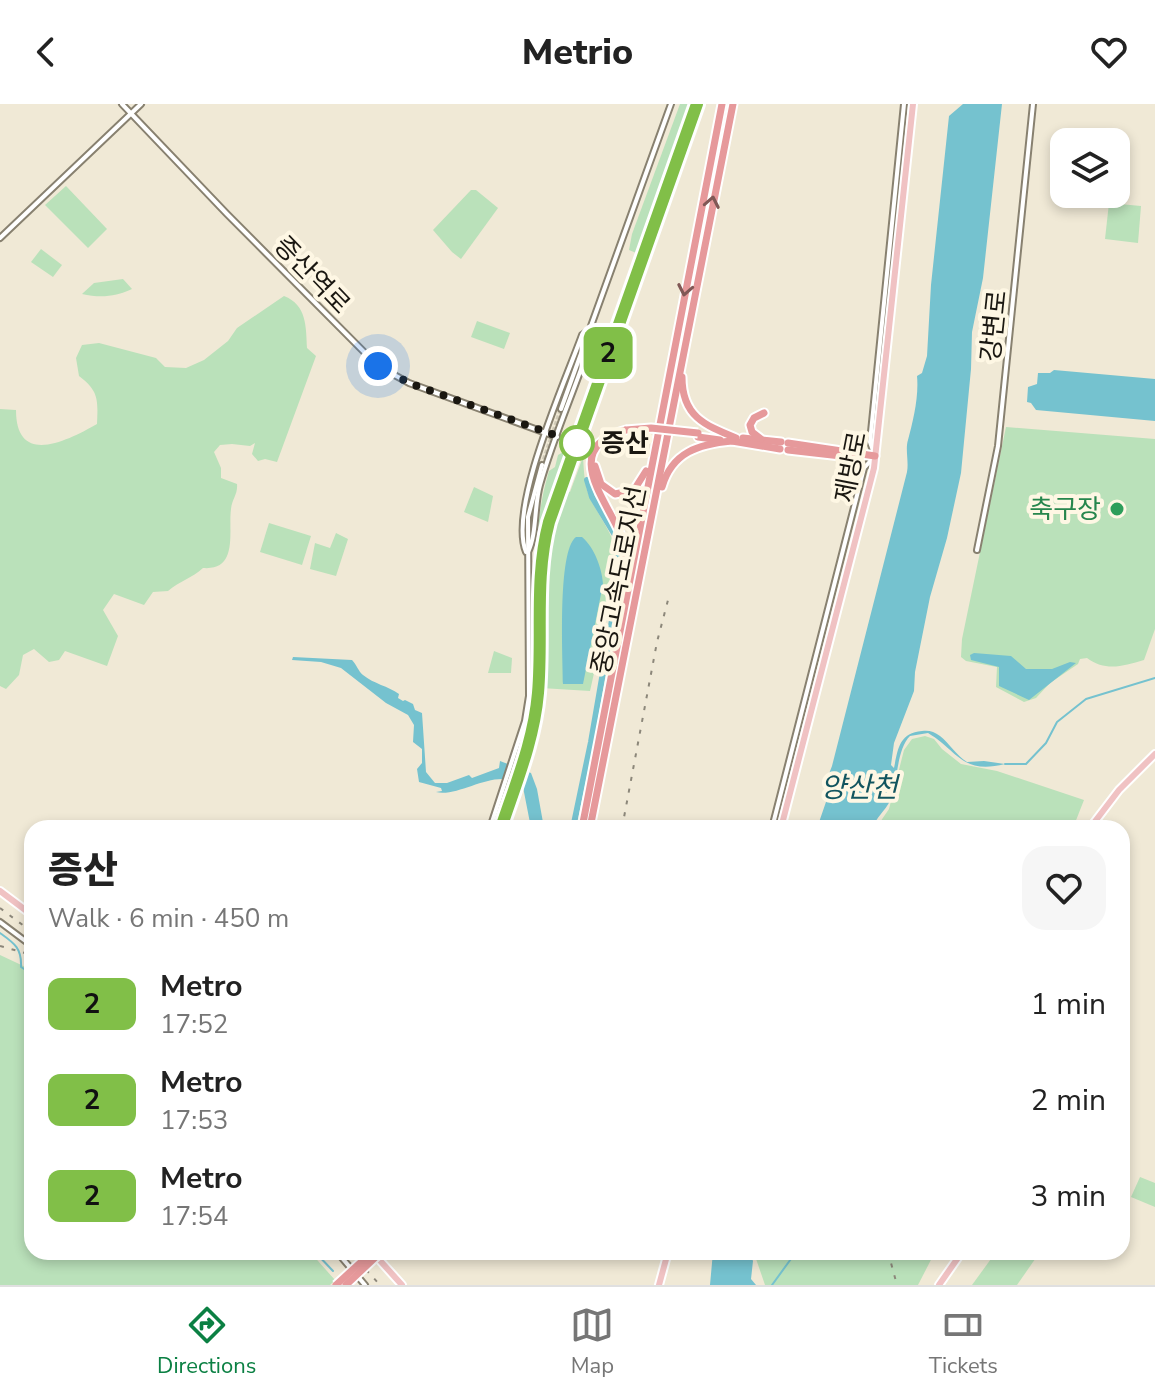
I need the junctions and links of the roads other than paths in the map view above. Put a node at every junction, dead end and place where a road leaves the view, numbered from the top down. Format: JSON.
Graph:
{"nodes":[{"id":1,"x":122,"y":104,"type":"edge"},
{"id":2,"x":141,"y":104,"type":"edge"},
{"id":3,"x":671,"y":104,"type":"edge"},
{"id":4,"x":722,"y":104,"type":"edge"},
{"id":5,"x":733,"y":104,"type":"edge"},
{"id":6,"x":904,"y":104,"type":"edge"},
{"id":7,"x":913,"y":104,"type":"edge"},
{"id":8,"x":1033,"y":104,"type":"edge"},
{"id":9,"x":131,"y":113,"type":"junction"},
{"id":10,"x":0,"y":238,"type":"edge"},
{"id":11,"x":703,"y":248,"type":"junction"},
{"id":12,"x":590,"y":329,"type":"junction"},
{"id":13,"x":664,"y":395,"type":"junction"},
{"id":14,"x":561,"y":410,"type":"junction"},
{"id":15,"x":764,"y":413,"type":"dead end"},
{"id":16,"x":626,"y":432,"type":"junction"},
{"id":17,"x":547,"y":433,"type":"junction"},
{"id":18,"x":557,"y":437,"type":"junction"},
{"id":19,"x":734,"y":439,"type":"junction"},
{"id":20,"x":763,"y":440,"type":"junction"},
{"id":21,"x":784,"y":446,"type":"junction"},
{"id":22,"x":875,"y":456,"type":"junction"},
{"id":23,"x":537,"y":459,"type":"junction"},
{"id":24,"x":548,"y":462,"type":"junction"},
{"id":25,"x":542,"y":465,"type":"tunnel mouth"},
{"id":26,"x":977,"y":550,"type":"dead end"},
{"id":27,"x":527,"y":554,"type":"junction"},
{"id":28,"x":645,"y":555,"type":"junction"},
{"id":29,"x":603,"y":716,"type":"junction"},
{"id":30,"x":1155,"y":754,"type":"edge"},
{"id":31,"x":1104,"y":798,"type":"dead end"},
{"id":32,"x":1101,"y":811,"type":"junction"},
{"id":33,"x":493,"y":820,"type":"edge"},
{"id":34,"x":584,"y":820,"type":"edge"},
{"id":35,"x":592,"y":820,"type":"edge"},
{"id":36,"x":774,"y":820,"type":"edge"},
{"id":37,"x":783,"y":820,"type":"edge"},
{"id":38,"x":1095,"y":820,"type":"edge"},
{"id":39,"x":0,"y":891,"type":"edge"},
{"id":40,"x":24,"y":909,"type":"edge"},
{"id":41,"x":0,"y":922,"type":"edge"},
{"id":42,"x":24,"y":940,"type":"edge"},
{"id":43,"x":343,"y":1260,"type":"edge"},
{"id":44,"x":363,"y":1260,"type":"edge"},
{"id":45,"x":373,"y":1260,"type":"edge"},
{"id":46,"x":379,"y":1260,"type":"edge"},
{"id":47,"x":666,"y":1260,"type":"edge"},
{"id":48,"x":956,"y":1260,"type":"edge"},
{"id":49,"x":336,"y":1285,"type":"edge"},
{"id":50,"x":346,"y":1285,"type":"edge"},
{"id":51,"x":365,"y":1285,"type":"edge"},
{"id":52,"x":402,"y":1285,"type":"edge"},
{"id":53,"x":659,"y":1285,"type":"edge"},
{"id":54,"x":939,"y":1285,"type":"edge"}],
"edges":[{"from":1,"to":9,"type":"street","name":"증산역로"},
{"from":2,"to":9,"type":"street"},
{"from":3,"to":12,"type":"street"},
{"from":4,"to":13,"type":"highway","name":"중앙고속도로지선","one_way":true},
{"from":11,"to":5,"type":"highway","name":"중앙고속도로지선","one_way":true},
{"from":6,"to":22,"type":"street"},
{"from":7,"to":22,"type":"main road","name":"제방로"},
{"from":8,"to":26,"type":"street","name":"강변로"},
{"from":9,"to":10,"type":"street"},
{"from":9,"to":17,"type":"street","name":"증산역로"},
{"from":11,"to":19,"type":"highway"},
{"from":11,"to":28,"type":"highway","name":"중앙고속도로지선"},
{"from":12,"to":14,"type":"street"},
{"from":12,"to":14,"type":"street"},
{"from":13,"to":16,"type":"highway"},
{"from":13,"to":29,"type":"highway","name":"중앙고속도로지선"},
{"from":14,"to":17,"type":"street"},
{"from":14,"to":18,"type":"street"},
{"from":15,"to":20,"type":"highway"},
{"from":16,"to":19,"type":"highway","bridge":true},
{"from":16,"to":29,"type":"highway"},
{"from":17,"to":18,"type":"street","name":"증산역로"},
{"from":17,"to":23,"type":"street"},
{"from":18,"to":24,"type":"street"},
{"from":19,"to":20,"type":"highway"},
{"from":19,"to":21,"type":"highway"},
{"from":19,"to":28,"type":"highway"},
{"from":20,"to":21,"type":"highway"},
{"from":21,"to":22,"type":"highway"},
{"from":22,"to":36,"type":"street"},
{"from":22,"to":37,"type":"main road","name":"제방로"},
{"from":23,"to":24,"type":"street"},
{"from":23,"to":27,"type":"street"},
{"from":24,"to":27,"type":"street"},
{"from":25,"to":27,"type":"street"},
{"from":27,"to":33,"type":"street"},
{"from":28,"to":35,"type":"highway","name":"중앙고속도로지선"},
{"from":29,"to":34,"type":"highway","name":"중앙고속도로지선"},
{"from":30,"to":32,"type":"main road"},
{"from":31,"to":32,"type":"main road"},
{"from":32,"to":38,"type":"main road"},
{"from":39,"to":40,"type":"main road"},
{"from":41,"to":42,"type":"street"},
{"from":43,"to":51,"type":"street"},
{"from":44,"to":49,"type":"highway","bridge":true},
{"from":45,"to":50,"type":"highway","bridge":true},
{"from":46,"to":52,"type":"main road"},
{"from":47,"to":53,"type":"main road"},
{"from":48,"to":54,"type":"main road"}]}
